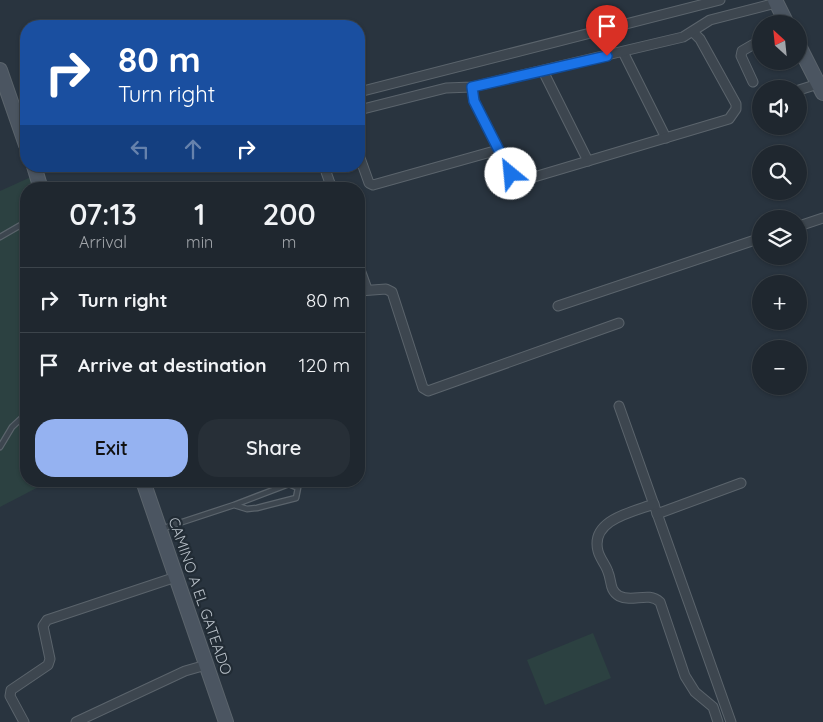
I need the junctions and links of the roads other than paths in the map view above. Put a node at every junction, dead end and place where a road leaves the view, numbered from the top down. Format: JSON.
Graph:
{"nodes":[{"id":1,"x":720,"y":0,"type":"edge"},
{"id":2,"x":775,"y":2,"type":"edge"},
{"id":3,"x":782,"y":15,"type":"edge"},
{"id":4,"x":693,"y":32,"type":"junction"},
{"id":5,"x":752,"y":45,"type":"edge"},
{"id":6,"x":623,"y":52,"type":"junction"},
{"id":7,"x":808,"y":63,"type":"edge"},
{"id":8,"x":0,"y":70,"type":"edge"},
{"id":9,"x":544,"y":70,"type":"junction"},
{"id":10,"x":752,"y":80,"type":"edge"},
{"id":11,"x":472,"y":87,"type":"junction"},
{"id":12,"x":821,"y":88,"type":"edge"},
{"id":13,"x":807,"y":89,"type":"edge"},
{"id":14,"x":365,"y":90,"type":"edge"},
{"id":15,"x":365,"y":108,"type":"edge"},
{"id":16,"x":20,"y":128,"type":"edge"},
{"id":17,"x":666,"y":138,"type":"junction"},
{"id":18,"x":498,"y":150,"type":"junction"},
{"id":19,"x":588,"y":161,"type":"junction"},
{"id":20,"x":365,"y":170,"type":"edge"},
{"id":21,"x":823,"y":218,"type":"edge"},
{"id":22,"x":807,"y":223,"type":"edge"},
{"id":23,"x":20,"y":225,"type":"edge"},
{"id":24,"x":0,"y":237,"type":"edge"},
{"id":25,"x":752,"y":241,"type":"edge"},
{"id":26,"x":365,"y":290,"type":"edge"},
{"id":27,"x":558,"y":306,"type":"dead end"},
{"id":28,"x":619,"y":323,"type":"dead end"},
{"id":29,"x":619,"y":406,"type":"dead end"},
{"id":30,"x":20,"y":420,"type":"edge"},
{"id":31,"x":0,"y":447,"type":"edge"},
{"id":32,"x":741,"y":483,"type":"dead end"},
{"id":33,"x":145,"y":487,"type":"edge"},
{"id":34,"x":281,"y":487,"type":"edge"},
{"id":35,"x":296,"y":487,"type":"edge"},
{"id":36,"x":654,"y":504,"type":"junction"},
{"id":37,"x":234,"y":505,"type":"junction"},
{"id":38,"x":657,"y":514,"type":"junction"},
{"id":39,"x":159,"y":529,"type":"junction"},
{"id":40,"x":176,"y":576,"type":"junction"},
{"id":41,"x":206,"y":665,"type":"junction"},
{"id":42,"x":722,"y":697,"type":"junction"},
{"id":43,"x":709,"y":702,"type":"junction"},
{"id":44,"x":24,"y":722,"type":"edge"},
{"id":45,"x":76,"y":722,"type":"edge"},
{"id":46,"x":226,"y":722,"type":"edge"},
{"id":47,"x":718,"y":722,"type":"edge"},
{"id":48,"x":731,"y":722,"type":"edge"}],
"edges":[{"from":1,"to":14,"type":"street"},
{"from":2,"to":3,"type":"street"},
{"from":2,"to":4,"type":"street"},
{"from":4,"to":6,"type":"street"},
{"from":4,"to":17,"type":"street"},
{"from":5,"to":10,"type":"street"},
{"from":6,"to":9,"type":"street"},
{"from":6,"to":17,"type":"street"},
{"from":7,"to":12,"type":"street"},
{"from":8,"to":16,"type":"street"},
{"from":9,"to":11,"type":"street"},
{"from":9,"to":19,"type":"street"},
{"from":11,"to":15,"type":"street"},
{"from":11,"to":18,"type":"street"},
{"from":12,"to":13,"type":"street"},
{"from":17,"to":19,"type":"street"},
{"from":18,"to":19,"type":"street"},
{"from":18,"to":20,"type":"street"},
{"from":21,"to":22,"type":"street"},
{"from":23,"to":24,"type":"lane"},
{"from":25,"to":27,"type":"street"},
{"from":26,"to":28,"type":"street"},
{"from":29,"to":36,"type":"street"},
{"from":30,"to":31,"type":"lane"},
{"from":32,"to":38,"type":"street"},
{"from":33,"to":39,"type":"street","name":"CAMINO A EL GATEADO"},
{"from":34,"to":37,"type":"lane"},
{"from":35,"to":37,"type":"lane"},
{"from":36,"to":38,"type":"street"},
{"from":36,"to":43,"type":"street"},
{"from":37,"to":39,"type":"lane"},
{"from":38,"to":42,"type":"street"},
{"from":39,"to":40,"type":"street","name":"CAMINO A EL GATEADO"},
{"from":40,"to":41,"type":"street","name":"CAMINO A EL GATEADO"},
{"from":40,"to":44,"type":"street"},
{"from":41,"to":45,"type":"street"},
{"from":41,"to":46,"type":"street","name":"CAMINO A EL GATEADO"},
{"from":42,"to":43,"type":"street"},
{"from":42,"to":48,"type":"street"},
{"from":43,"to":47,"type":"street"}]}
